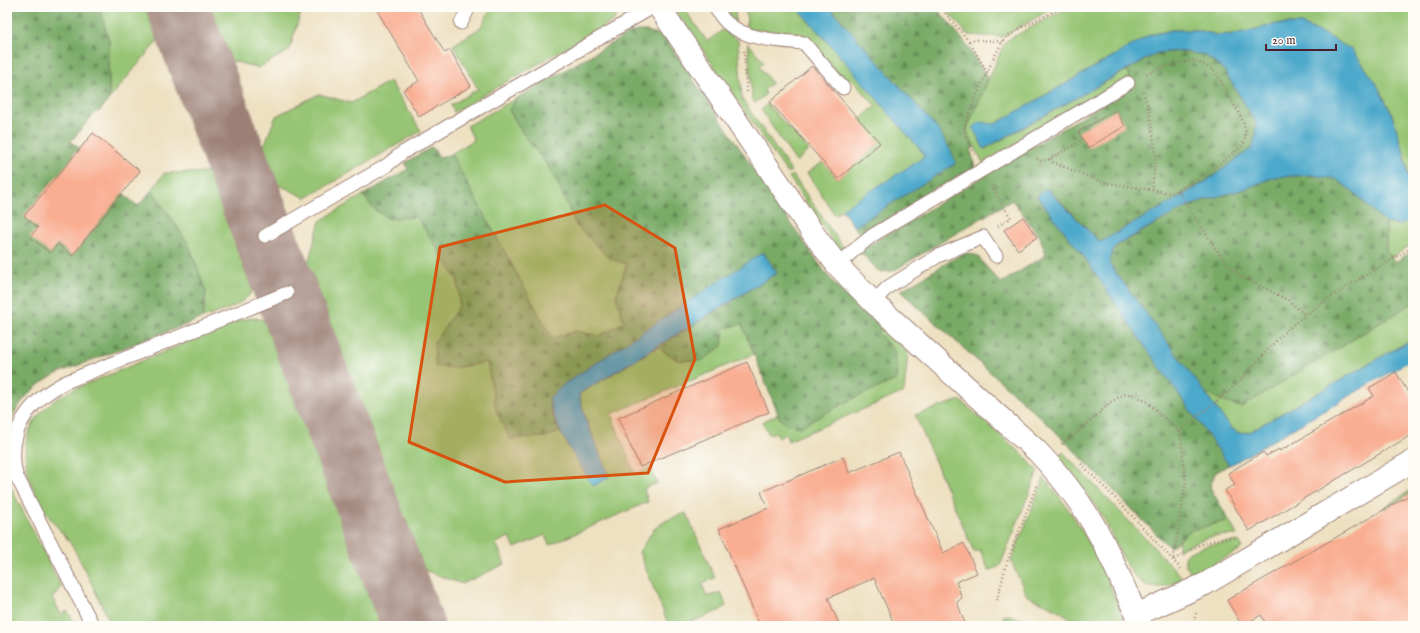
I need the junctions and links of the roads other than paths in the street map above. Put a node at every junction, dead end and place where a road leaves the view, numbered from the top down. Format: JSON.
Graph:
{"nodes":[{"id":1,"x":469,"y":7,"type":"edge"},
{"id":2,"x":653,"y":7,"type":"edge"},
{"id":3,"x":658,"y":7,"type":"edge"},
{"id":4,"x":715,"y":7,"type":"edge"},
{"id":5,"x":461,"y":23,"type":"dead end"},
{"id":6,"x":1132,"y":82,"type":"road end"},
{"id":7,"x":843,"y":88,"type":"dead end"},
{"id":8,"x":265,"y":236,"type":"dead end"},
{"id":9,"x":996,"y":256,"type":"dead end"},
{"id":10,"x":838,"y":266,"type":"junction"},
{"id":11,"x":287,"y":293,"type":"dead end"},
{"id":12,"x":873,"y":302,"type":"junction"},
{"id":13,"x":1413,"y":461,"type":"edge"},
{"id":14,"x":1138,"y":620,"type":"edge"},
{"id":15,"x":92,"y":626,"type":"edge"}],
"edges":[{"from":1,"to":5,"type":"lane"},
{"from":2,"to":8,"type":"lane"},
{"from":3,"to":10,"type":"street"},
{"from":4,"to":7,"type":"lane"},
{"from":6,"to":10,"type":"lane"},
{"from":9,"to":12,"type":"lane"},
{"from":10,"to":12,"type":"street"},
{"from":11,"to":15,"type":"lane"},
{"from":12,"to":14,"type":"street"},
{"from":13,"to":14,"type":"street"}]}
